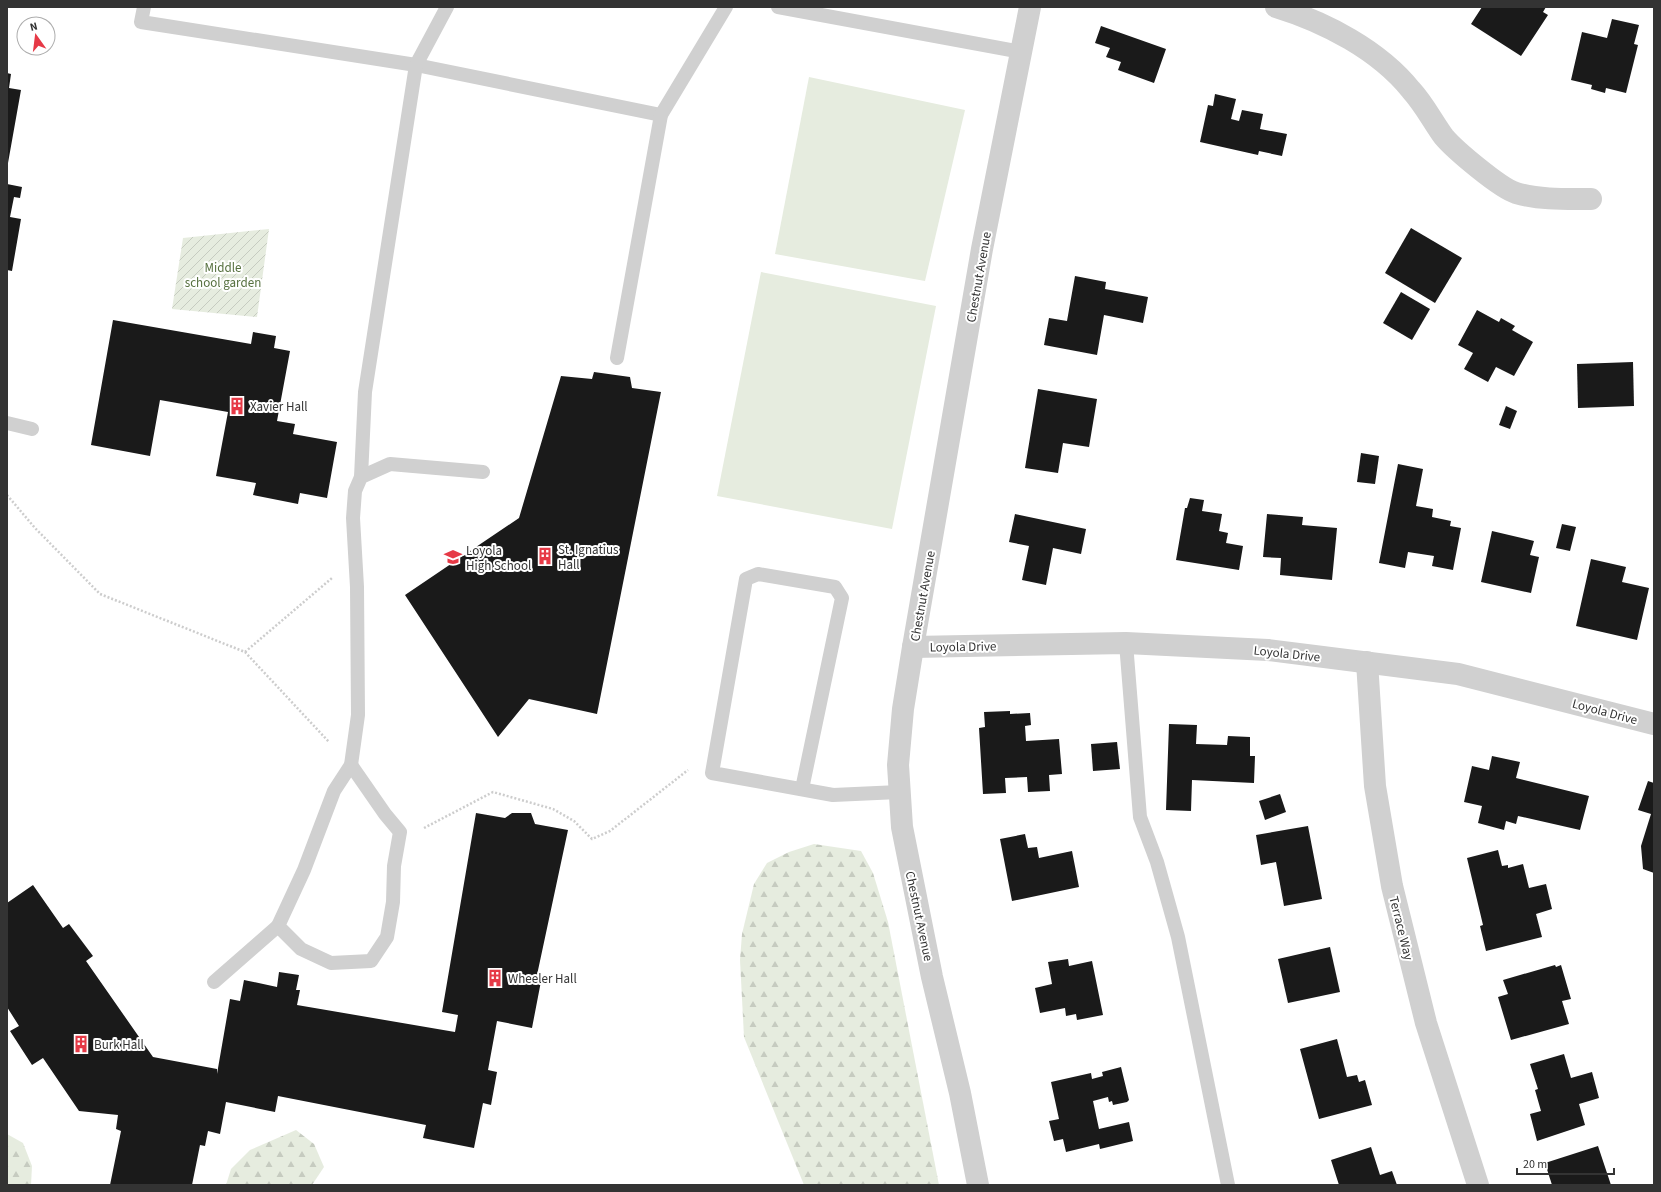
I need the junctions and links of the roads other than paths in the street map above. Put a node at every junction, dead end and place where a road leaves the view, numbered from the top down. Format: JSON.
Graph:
{"nodes":[{"id":1,"x":144,"y":7,"type":"edge"},
{"id":2,"x":447,"y":7,"type":"edge"},
{"id":3,"x":726,"y":7,"type":"edge"},
{"id":4,"x":778,"y":7,"type":"edge"},
{"id":5,"x":1030,"y":7,"type":"edge"},
{"id":6,"x":1276,"y":7,"type":"edge"},
{"id":7,"x":1022,"y":52,"type":"junction"},
{"id":8,"x":416,"y":65,"type":"junction"},
{"id":9,"x":661,"y":115,"type":"junction"},
{"id":10,"x":1591,"y":199,"type":"dead end"},
{"id":11,"x":617,"y":358,"type":"dead end"},
{"id":12,"x":7,"y":423,"type":"edge"},
{"id":13,"x":32,"y":429,"type":"dead end"},
{"id":14,"x":483,"y":472,"type":"dead end"},
{"id":15,"x":360,"y":477,"type":"junction"},
{"id":16,"x":1126,"y":643,"type":"junction"},
{"id":17,"x":913,"y":647,"type":"junction"},
{"id":18,"x":1367,"y":662,"type":"junction"},
{"id":19,"x":1654,"y":724,"type":"edge"},
{"id":20,"x":351,"y":765,"type":"junction"},
{"id":21,"x":802,"y":788,"type":"junction"},
{"id":22,"x":899,"y":792,"type":"junction"},
{"id":23,"x":278,"y":926,"type":"junction"},
{"id":24,"x":214,"y":982,"type":"dead end"},
{"id":25,"x":978,"y":1185,"type":"edge"},
{"id":26,"x":1228,"y":1185,"type":"edge"},
{"id":27,"x":1478,"y":1185,"type":"edge"}],
"edges":[{"from":1,"to":8,"type":"lane"},
{"from":2,"to":8,"type":"lane"},
{"from":3,"to":9,"type":"lane"},
{"from":4,"to":7,"type":"lane"},
{"from":5,"to":7,"type":"street","name":"Chestnut Avenue"},
{"from":6,"to":10,"type":"street"},
{"from":7,"to":17,"type":"street","name":"Chestnut Avenue"},
{"from":8,"to":9,"type":"lane"},
{"from":8,"to":15,"type":"lane"},
{"from":9,"to":11,"type":"lane"},
{"from":12,"to":13,"type":"lane"},
{"from":14,"to":15,"type":"lane"},
{"from":15,"to":20,"type":"lane"},
{"from":16,"to":17,"type":"street","name":"Loyola Drive"},
{"from":16,"to":18,"type":"street","name":"Loyola Drive"},
{"from":16,"to":26,"type":"lane"},
{"from":17,"to":22,"type":"street","name":"Chestnut Avenue"},
{"from":18,"to":19,"type":"street","name":"Loyola Drive"},
{"from":18,"to":27,"type":"street","name":"Terrace Way"},
{"from":20,"to":23,"type":"lane"},
{"from":20,"to":23,"type":"lane"},
{"from":21,"to":21,"type":"lane"},
{"from":21,"to":22,"type":"lane"},
{"from":22,"to":25,"type":"street","name":"Chestnut Avenue"},
{"from":23,"to":24,"type":"lane"}]}
